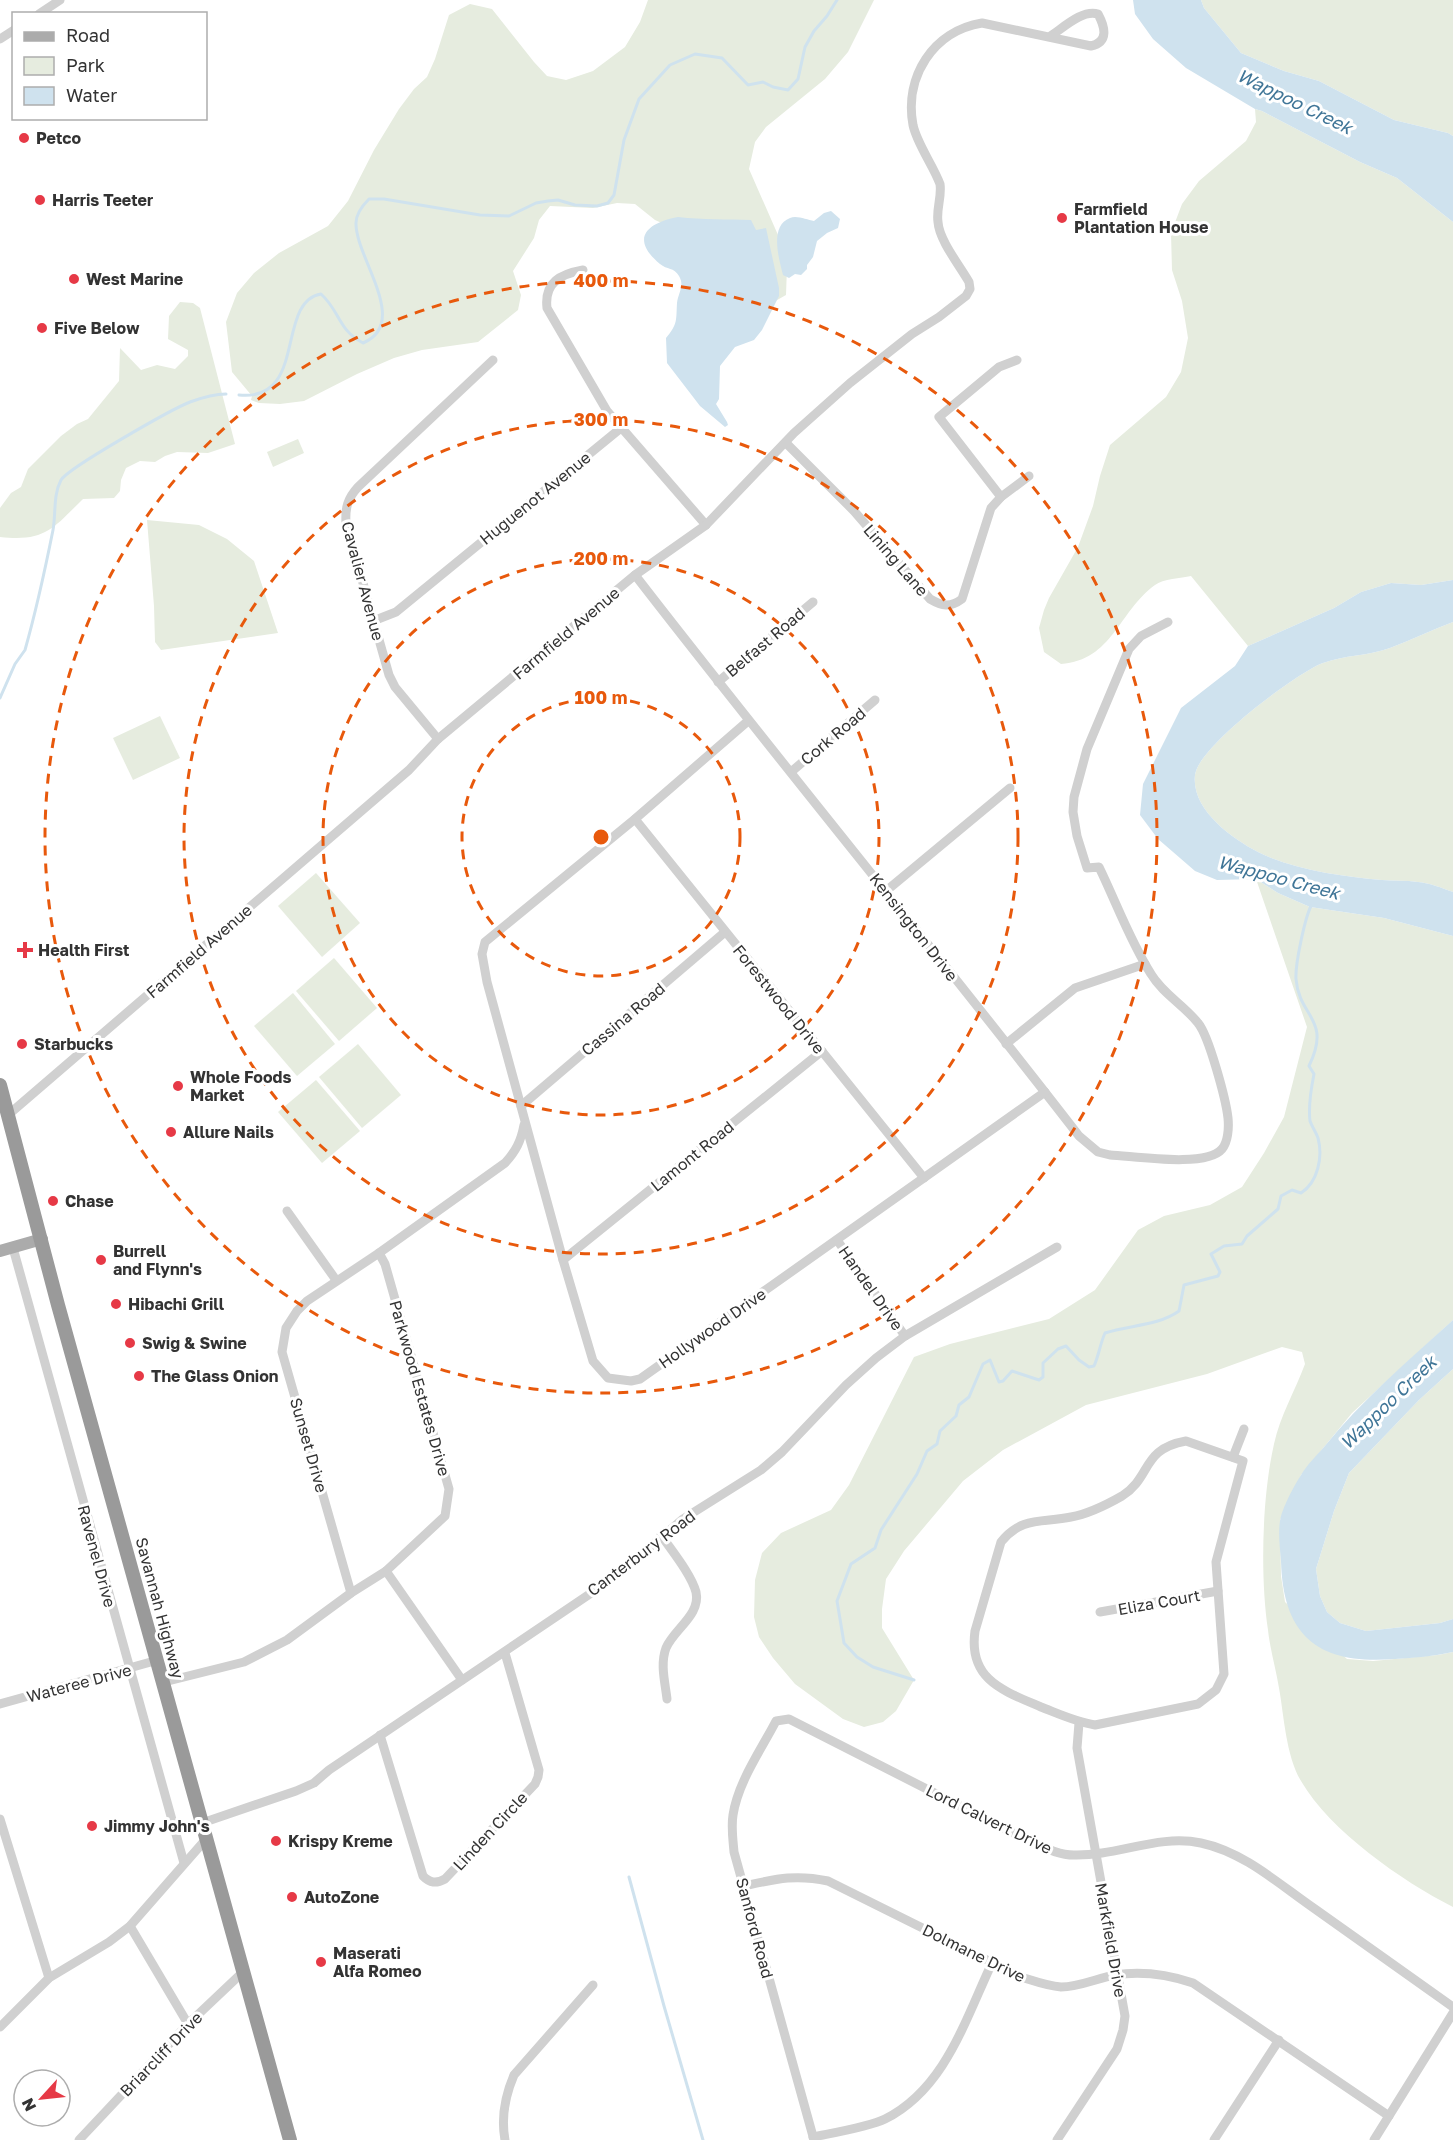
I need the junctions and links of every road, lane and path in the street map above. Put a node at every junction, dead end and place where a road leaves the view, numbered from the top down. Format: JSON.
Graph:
{"nodes":[{"id":1,"x":60,"y":0,"type":"edge"},
{"id":2,"x":42,"y":12,"type":"edge"},
{"id":3,"x":1049,"y":37,"type":"junction"},
{"id":4,"x":583,"y":270,"type":"dead end"},
{"id":5,"x":493,"y":360,"type":"dead end"},
{"id":6,"x":1017,"y":360,"type":"dead end"},
{"id":7,"x":621,"y":428,"type":"junction"},
{"id":8,"x":786,"y":443,"type":"junction"},
{"id":9,"x":1029,"y":476,"type":"dead end"},
{"id":10,"x":1001,"y":496,"type":"junction"},
{"id":11,"x":706,"y":525,"type":"junction"},
{"id":12,"x":635,"y":575,"type":"junction"},
{"id":13,"x":813,"y":602,"type":"dead end"},
{"id":14,"x":373,"y":621,"type":"junction"},
{"id":15,"x":1168,"y":622,"type":"dead end"},
{"id":16,"x":718,"y":682,"type":"junction"},
{"id":17,"x":875,"y":700,"type":"dead end"},
{"id":18,"x":748,"y":721,"type":"junction"},
{"id":19,"x":438,"y":739,"type":"junction"},
{"id":20,"x":791,"y":772,"type":"junction"},
{"id":21,"x":1010,"y":788,"type":"dead end"},
{"id":22,"x":635,"y":819,"type":"junction"},
{"id":23,"x":886,"y":891,"type":"junction"},
{"id":24,"x":725,"y":932,"type":"junction"},
{"id":25,"x":1145,"y":964,"type":"junction"},
{"id":26,"x":1006,"y":1044,"type":"junction"},
{"id":27,"x":822,"y":1051,"type":"junction"},
{"id":28,"x":0,"y":1085,"type":"edge"},
{"id":29,"x":1045,"y":1092,"type":"junction"},
{"id":30,"x":521,"y":1106,"type":"junction"},
{"id":31,"x":8,"y":1115,"type":"junction"},
{"id":32,"x":525,"y":1121,"type":"junction"},
{"id":33,"x":924,"y":1178,"type":"junction"},
{"id":34,"x":287,"y":1211,"type":"dead end"},
{"id":35,"x":42,"y":1239,"type":"junction"},
{"id":36,"x":837,"y":1240,"type":"junction"},
{"id":37,"x":1057,"y":1247,"type":"dead end"},
{"id":38,"x":13,"y":1248,"type":"junction"},
{"id":39,"x":0,"y":1251,"type":"edge"},
{"id":40,"x":379,"y":1253,"type":"junction"},
{"id":41,"x":563,"y":1260,"type":"junction"},
{"id":42,"x":336,"y":1280,"type":"junction"},
{"id":43,"x":905,"y":1336,"type":"junction"},
{"id":44,"x":1244,"y":1429,"type":"dead end"},
{"id":45,"x":1233,"y":1457,"type":"junction"},
{"id":46,"x":662,"y":1535,"type":"junction"},
{"id":47,"x":386,"y":1571,"type":"junction"},
{"id":48,"x":1218,"y":1591,"type":"junction"},
{"id":49,"x":351,"y":1593,"type":"junction"},
{"id":50,"x":1100,"y":1612,"type":"dead end"},
{"id":51,"x":505,"y":1653,"type":"junction"},
{"id":52,"x":158,"y":1660,"type":"junction"},
{"id":53,"x":129,"y":1669,"type":"junction"},
{"id":54,"x":462,"y":1680,"type":"junction"},
{"id":55,"x":164,"y":1682,"type":"junction"},
{"id":56,"x":667,"y":1699,"type":"dead end"},
{"id":57,"x":0,"y":1704,"type":"edge"},
{"id":58,"x":777,"y":1721,"type":"joint"},
{"id":59,"x":1080,"y":1723,"type":"junction"},
{"id":60,"x":380,"y":1735,"type":"junction"},
{"id":61,"x":0,"y":1819,"type":"edge"},
{"id":62,"x":202,"y":1823,"type":"junction"},
{"id":63,"x":207,"y":1838,"type":"junction"},
{"id":64,"x":1095,"y":1853,"type":"junction"},
{"id":65,"x":184,"y":1863,"type":"junction"},
{"id":66,"x":744,"y":1886,"type":"junction"},
{"id":67,"x":130,"y":1926,"type":"junction"},
{"id":68,"x":992,"y":1963,"type":"junction"},
{"id":69,"x":244,"y":1971,"type":"junction"},
{"id":70,"x":1117,"y":1975,"type":"junction"},
{"id":71,"x":49,"y":1978,"type":"junction"},
{"id":72,"x":593,"y":1985,"type":"dead end"},
{"id":73,"x":1453,"y":2007,"type":"edge"},
{"id":74,"x":1453,"y":2013,"type":"edge"},
{"id":75,"x":188,"y":2024,"type":"junction"},
{"id":76,"x":0,"y":2027,"type":"edge"},
{"id":77,"x":1279,"y":2040,"type":"junction"},
{"id":78,"x":1389,"y":2116,"type":"junction"},
{"id":79,"x":814,"y":2139,"type":"edge"},
{"id":80,"x":80,"y":2140,"type":"edge"},
{"id":81,"x":290,"y":2140,"type":"edge"},
{"id":82,"x":506,"y":2140,"type":"edge"},
{"id":83,"x":1057,"y":2140,"type":"edge"},
{"id":84,"x":1214,"y":2140,"type":"edge"},
{"id":85,"x":1374,"y":2140,"type":"edge"}],
"edges":[{"from":1,"to":2,"type":"street"},
{"from":3,"to":3,"type":"street","name":"Farmfield Avenue"},
{"from":3,"to":8,"type":"street","name":"Farmfield Avenue"},
{"from":4,"to":7,"type":"street"},
{"from":5,"to":14,"type":"street","name":"Cavalier Avenue"},
{"from":6,"to":10,"type":"street"},
{"from":7,"to":11,"type":"street"},
{"from":7,"to":14,"type":"street","name":"Huguenot Avenue"},
{"from":8,"to":10,"type":"street","name":"Lining Lane"},
{"from":8,"to":11,"type":"street","name":"Farmfield Avenue"},
{"from":9,"to":10,"type":"street","name":"Lining Lane"},
{"from":11,"to":12,"type":"street","name":"Farmfield Avenue"},
{"from":12,"to":16,"type":"street","name":"Kensington Drive"},
{"from":12,"to":19,"type":"street","name":"Farmfield Avenue"},
{"from":13,"to":16,"type":"street","name":"Belfast Road"},
{"from":14,"to":19,"type":"street","name":"Cavalier Avenue"},
{"from":15,"to":25,"type":"street"},
{"from":16,"to":18,"type":"street","name":"Kensington Drive"},
{"from":17,"to":20,"type":"street","name":"Cork Road"},
{"from":18,"to":20,"type":"street","name":"Kensington Drive"},
{"from":18,"to":22,"type":"street"},
{"from":19,"to":31,"type":"street","name":"Farmfield Avenue"},
{"from":20,"to":23,"type":"street","name":"Kensington Drive"},
{"from":21,"to":23,"type":"street"},
{"from":22,"to":24,"type":"street","name":"Forestwood Drive"},
{"from":22,"to":30,"type":"street"},
{"from":23,"to":26,"type":"street","name":"Kensington Drive"},
{"from":24,"to":27,"type":"street","name":"Forestwood Drive"},
{"from":24,"to":30,"type":"street","name":"Cassina Road"},
{"from":25,"to":26,"type":"street"},
{"from":25,"to":29,"type":"street","name":"Kensington Drive"},
{"from":26,"to":29,"type":"street","name":"Kensington Drive"},
{"from":27,"to":33,"type":"street","name":"Forestwood Drive"},
{"from":27,"to":41,"type":"street","name":"Lamont Road"},
{"from":28,"to":31,"type":"highway","name":"Savannah Highway"},
{"from":29,"to":33,"type":"street","name":"Hollywood Drive"},
{"from":30,"to":32,"type":"street","name":"Hollywood Drive"},
{"from":31,"to":35,"type":"highway","name":"Savannah Highway"},
{"from":32,"to":40,"type":"street","name":"Sunset Drive"},
{"from":32,"to":41,"type":"street","name":"Hollywood Drive"},
{"from":33,"to":36,"type":"street","name":"Hollywood Drive"},
{"from":34,"to":42,"type":"street"},
{"from":35,"to":38,"type":"main road"},
{"from":35,"to":52,"type":"highway","name":"Savannah Highway"},
{"from":36,"to":41,"type":"street","name":"Hollywood Drive"},
{"from":36,"to":43,"type":"street","name":"Handel Drive"},
{"from":37,"to":43,"type":"street","name":"Canterbury Road"},
{"from":38,"to":39,"type":"main road"},
{"from":38,"to":53,"type":"street","name":"Ravenel Drive"},
{"from":40,"to":42,"type":"street","name":"Sunset Drive"},
{"from":40,"to":47,"type":"street","name":"Parkwood Estates Drive"},
{"from":42,"to":49,"type":"street","name":"Sunset Drive"},
{"from":43,"to":46,"type":"street","name":"Canterbury Road"},
{"from":44,"to":45,"type":"street"},
{"from":45,"to":48,"type":"street"},
{"from":45,"to":59,"type":"street"},
{"from":46,"to":51,"type":"street","name":"Canterbury Road"},
{"from":46,"to":56,"type":"street"},
{"from":47,"to":49,"type":"street","name":"Parkwood Estates Drive"},
{"from":47,"to":54,"type":"street"},
{"from":48,"to":50,"type":"street","name":"Eliza Court"},
{"from":48,"to":59,"type":"street"},
{"from":49,"to":55,"type":"street","name":"Parkwood Estates Drive"},
{"from":51,"to":54,"type":"street","name":"Canterbury Road"},
{"from":51,"to":60,"type":"street","name":"Linden Circle"},
{"from":52,"to":53,"type":"street","name":"Wateree Drive"},
{"from":52,"to":55,"type":"highway","name":"Savannah Highway"},
{"from":53,"to":57,"type":"street","name":"Wateree Drive"},
{"from":53,"to":65,"type":"street","name":"Ravenel Drive"},
{"from":54,"to":60,"type":"street","name":"Canterbury Road"},
{"from":55,"to":62,"type":"highway","name":"Savannah Highway"},
{"from":58,"to":64,"type":"street","name":"Lord Calvert Drive"},
{"from":58,"to":66,"type":"street","name":"Sanford Road"},
{"from":59,"to":64,"type":"street","name":"Markfield Drive"},
{"from":60,"to":62,"type":"street","name":"Canterbury Road"},
{"from":61,"to":71,"type":"street"},
{"from":62,"to":63,"type":"highway","name":"Savannah Highway"},
{"from":63,"to":65,"type":"street"},
{"from":63,"to":69,"type":"highway","name":"Savannah Highway"},
{"from":64,"to":70,"type":"street","name":"Markfield Drive"},
{"from":64,"to":73,"type":"street","name":"Lord Calvert Drive"},
{"from":65,"to":67,"type":"street"},
{"from":66,"to":68,"type":"street","name":"Dolmane Drive"},
{"from":66,"to":79,"type":"street","name":"Sanford Road"},
{"from":67,"to":71,"type":"street"},
{"from":67,"to":75,"type":"street"},
{"from":68,"to":70,"type":"street","name":"Dolmane Drive"},
{"from":68,"to":79,"type":"street"},
{"from":69,"to":75,"type":"street","name":"Briarcliff Drive"},
{"from":69,"to":81,"type":"highway","name":"Savannah Highway"},
{"from":70,"to":77,"type":"street","name":"Dolmane Drive"},
{"from":70,"to":83,"type":"street","name":"Markfield Drive"},
{"from":71,"to":76,"type":"street"},
{"from":72,"to":82,"type":"street"},
{"from":74,"to":78,"type":"street"},
{"from":75,"to":80,"type":"street","name":"Briarcliff Drive"},
{"from":77,"to":78,"type":"street","name":"Dolmane Drive"},
{"from":77,"to":84,"type":"street"},
{"from":78,"to":85,"type":"street"}]}
